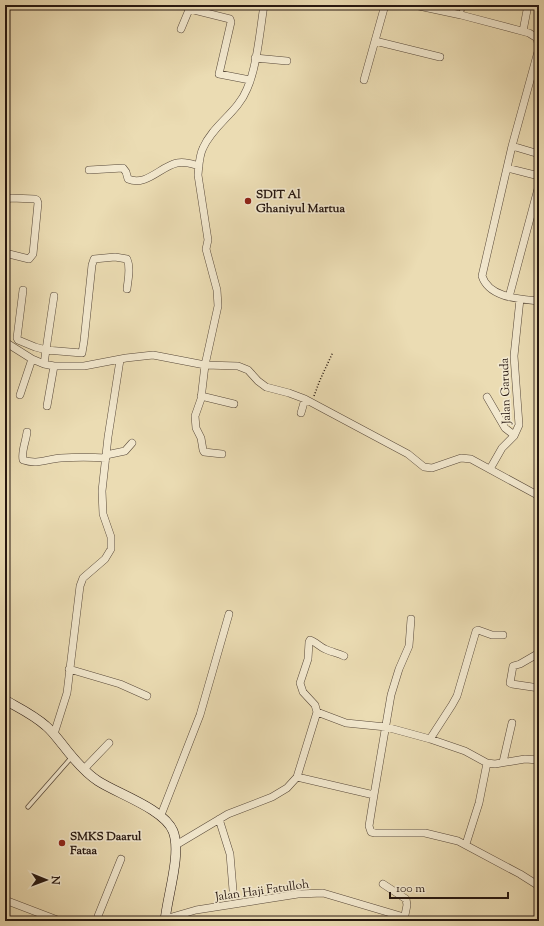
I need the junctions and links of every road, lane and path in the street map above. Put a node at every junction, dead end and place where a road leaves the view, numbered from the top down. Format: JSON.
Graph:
{"nodes":[{"id":1,"x":264,"y":5,"type":"edge"},
{"id":2,"x":385,"y":5,"type":"edge"},
{"id":3,"x":414,"y":5,"type":"edge"},
{"id":4,"x":463,"y":5,"type":"edge"},
{"id":5,"x":528,"y":5,"type":"edge"},
{"id":6,"x":190,"y":7,"type":"edge"},
{"id":7,"x":461,"y":15,"type":"junction"},
{"id":8,"x":182,"y":29,"type":"dead end"},
{"id":9,"x":523,"y":31,"type":"junction"},
{"id":10,"x":538,"y":38,"type":"edge"},
{"id":11,"x":375,"y":41,"type":"junction"},
{"id":12,"x":440,"y":57,"type":"dead end"},
{"id":13,"x":255,"y":58,"type":"junction"},
{"id":14,"x":287,"y":61,"type":"dead end"},
{"id":15,"x":250,"y":80,"type":"junction"},
{"id":16,"x":364,"y":80,"type":"dead end"},
{"id":17,"x":512,"y":146,"type":"junction"},
{"id":18,"x":539,"y":154,"type":"edge"},
{"id":19,"x":199,"y":166,"type":"junction"},
{"id":20,"x":507,"y":168,"type":"junction"},
{"id":21,"x":89,"y":170,"type":"dead end"},
{"id":22,"x":539,"y":176,"type":"edge"},
{"id":23,"x":539,"y":185,"type":"edge"},
{"id":24,"x":5,"y":199,"type":"edge"},
{"id":25,"x":5,"y":253,"type":"edge"},
{"id":26,"x":127,"y":289,"type":"dead end"},
{"id":27,"x":22,"y":290,"type":"dead end"},
{"id":28,"x":54,"y":296,"type":"dead end"},
{"id":29,"x":510,"y":297,"type":"junction"},
{"id":30,"x":520,"y":299,"type":"junction"},
{"id":31,"x":539,"y":301,"type":"edge"},
{"id":32,"x":5,"y":342,"type":"edge"},
{"id":33,"x":46,"y":350,"type":"junction"},
{"id":34,"x":333,"y":352,"type":"dead end"},
{"id":35,"x":32,"y":358,"type":"junction"},
{"id":36,"x":120,"y":360,"type":"junction"},
{"id":37,"x":44,"y":364,"type":"junction"},
{"id":38,"x":205,"y":365,"type":"junction"},
{"id":39,"x":54,"y":366,"type":"junction"},
{"id":40,"x":20,"y":395,"type":"dead end"},
{"id":41,"x":201,"y":396,"type":"junction"},
{"id":42,"x":488,"y":397,"type":"dead end"},
{"id":43,"x":308,"y":401,"type":"junction"},
{"id":44,"x":234,"y":404,"type":"dead end"},
{"id":45,"x":47,"y":406,"type":"dead end"},
{"id":46,"x":300,"y":413,"type":"dead end"},
{"id":47,"x":27,"y":432,"type":"dead end"},
{"id":48,"x":514,"y":435,"type":"junction"},
{"id":49,"x":132,"y":443,"type":"dead end"},
{"id":50,"x":222,"y":454,"type":"dead end"},
{"id":51,"x":106,"y":456,"type":"junction"},
{"id":52,"x":490,"y":469,"type":"junction"},
{"id":53,"x":539,"y":496,"type":"edge"},
{"id":54,"x":229,"y":614,"type":"dead end"},
{"id":55,"x":411,"y":619,"type":"dead end"},
{"id":56,"x":503,"y":635,"type":"dead end"},
{"id":57,"x":539,"y":653,"type":"edge"},
{"id":58,"x":344,"y":656,"type":"dead end"},
{"id":59,"x":535,"y":658,"type":"edge"},
{"id":60,"x":69,"y":669,"type":"junction"},
{"id":61,"x":539,"y":688,"type":"edge"},
{"id":62,"x":147,"y":696,"type":"dead end"},
{"id":63,"x":6,"y":702,"type":"edge"},
{"id":64,"x":317,"y":712,"type":"junction"},
{"id":65,"x":512,"y":723,"type":"dead end"},
{"id":66,"x":386,"y":727,"type":"junction"},
{"id":67,"x":54,"y":734,"type":"junction"},
{"id":68,"x":430,"y":739,"type":"junction"},
{"id":69,"x":109,"y":743,"type":"dead end"},
{"id":70,"x":72,"y":757,"type":"junction"},
{"id":71,"x":539,"y":760,"type":"edge"},
{"id":72,"x":504,"y":762,"type":"junction"},
{"id":73,"x":487,"y":763,"type":"junction"},
{"id":74,"x":84,"y":769,"type":"junction"},
{"id":75,"x":297,"y":777,"type":"junction"},
{"id":76,"x":374,"y":795,"type":"junction"},
{"id":77,"x":28,"y":807,"type":"dead end"},
{"id":78,"x":161,"y":816,"type":"junction"},
{"id":79,"x":219,"y":819,"type":"junction"},
{"id":80,"x":466,"y":844,"type":"junction"},
{"id":81,"x":176,"y":845,"type":"junction"},
{"id":82,"x":121,"y":859,"type":"dead end"},
{"id":83,"x":383,"y":884,"type":"dead end"},
{"id":84,"x":539,"y":886,"type":"edge"},
{"id":85,"x":233,"y":890,"type":"dead end"},
{"id":86,"x":5,"y":900,"type":"edge"},
{"id":87,"x":165,"y":918,"type":"edge"},
{"id":88,"x":404,"y":919,"type":"edge"},
{"id":89,"x":60,"y":921,"type":"edge"},
{"id":90,"x":101,"y":921,"type":"edge"}],
"edges":[{"from":1,"to":13,"type":"street"},
{"from":2,"to":11,"type":"street"},
{"from":3,"to":7,"type":"street"},
{"from":4,"to":7,"type":"lane"},
{"from":5,"to":9,"type":"street"},
{"from":6,"to":8,"type":"street"},
{"from":6,"to":15,"type":"street"},
{"from":7,"to":9,"type":"street"},
{"from":9,"to":10,"type":"street"},
{"from":10,"to":17,"type":"street"},
{"from":11,"to":12,"type":"street"},
{"from":11,"to":16,"type":"street"},
{"from":13,"to":14,"type":"street"},
{"from":13,"to":15,"type":"street"},
{"from":15,"to":19,"type":"street"},
{"from":17,"to":18,"type":"street"},
{"from":17,"to":20,"type":"street"},
{"from":19,"to":21,"type":"street"},
{"from":19,"to":38,"type":"street"},
{"from":20,"to":22,"type":"street"},
{"from":20,"to":29,"type":"street"},
{"from":23,"to":29,"type":"street"},
{"from":24,"to":25,"type":"street"},
{"from":26,"to":33,"type":"street"},
{"from":27,"to":33,"type":"street"},
{"from":28,"to":33,"type":"street"},
{"from":29,"to":30,"type":"street"},
{"from":30,"to":31,"type":"street"},
{"from":30,"to":48,"type":"street","name":"Jalan Garuda"},
{"from":32,"to":35,"type":"street"},
{"from":33,"to":37,"type":"street"},
{"from":34,"to":43,"type":"path"},
{"from":35,"to":37,"type":"street"},
{"from":35,"to":40,"type":"street"},
{"from":36,"to":38,"type":"street"},
{"from":36,"to":39,"type":"street"},
{"from":36,"to":51,"type":"street"},
{"from":37,"to":39,"type":"street"},
{"from":38,"to":41,"type":"street"},
{"from":38,"to":43,"type":"street"},
{"from":39,"to":45,"type":"street"},
{"from":41,"to":44,"type":"street"},
{"from":41,"to":50,"type":"street"},
{"from":42,"to":48,"type":"street","name":"Jalan Garuda"},
{"from":43,"to":46,"type":"street"},
{"from":43,"to":52,"type":"street"},
{"from":47,"to":51,"type":"street"},
{"from":48,"to":52,"type":"street"},
{"from":49,"to":51,"type":"street"},
{"from":51,"to":60,"type":"street"},
{"from":52,"to":53,"type":"street"},
{"from":54,"to":78,"type":"street"},
{"from":55,"to":66,"type":"street"},
{"from":56,"to":68,"type":"street"},
{"from":57,"to":59,"type":"street"},
{"from":58,"to":64,"type":"street"},
{"from":59,"to":61,"type":"street"},
{"from":60,"to":62,"type":"street"},
{"from":60,"to":67,"type":"street"},
{"from":63,"to":67,"type":"main road"},
{"from":64,"to":66,"type":"street"},
{"from":64,"to":75,"type":"street"},
{"from":65,"to":72,"type":"street"},
{"from":66,"to":68,"type":"street"},
{"from":66,"to":76,"type":"street"},
{"from":67,"to":70,"type":"main road"},
{"from":68,"to":73,"type":"street"},
{"from":69,"to":74,"type":"street"},
{"from":70,"to":74,"type":"main road"},
{"from":70,"to":77,"type":"lane"},
{"from":71,"to":72,"type":"street"},
{"from":72,"to":73,"type":"street"},
{"from":73,"to":80,"type":"street"},
{"from":74,"to":78,"type":"main road"},
{"from":75,"to":76,"type":"street"},
{"from":75,"to":79,"type":"street"},
{"from":76,"to":80,"type":"street"},
{"from":78,"to":81,"type":"main road"},
{"from":79,"to":81,"type":"street"},
{"from":79,"to":85,"type":"street"},
{"from":80,"to":84,"type":"street"},
{"from":81,"to":87,"type":"main road"},
{"from":82,"to":90,"type":"street"},
{"from":83,"to":88,"type":"street"},
{"from":86,"to":89,"type":"street"},
{"from":87,"to":88,"type":"street","name":"Jalan Haji Fatulloh"}]}
